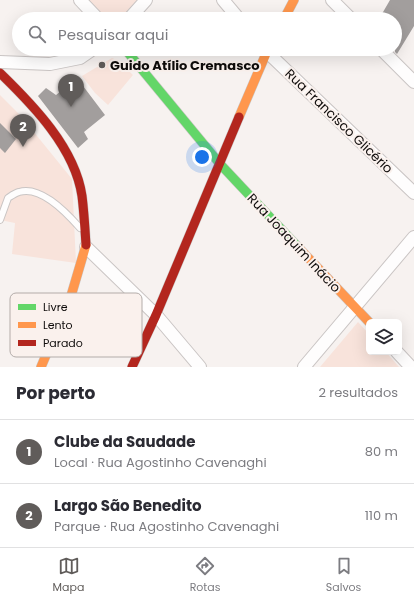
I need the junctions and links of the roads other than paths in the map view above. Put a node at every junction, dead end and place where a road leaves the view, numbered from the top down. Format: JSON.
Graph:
{"nodes":[{"id":1,"x":80,"y":0,"type":"edge"},
{"id":2,"x":146,"y":0,"type":"edge"},
{"id":3,"x":222,"y":0,"type":"edge"},
{"id":4,"x":294,"y":0,"type":"edge"},
{"id":5,"x":332,"y":0,"type":"edge"},
{"id":6,"x":91,"y":12,"type":"edge"},
{"id":7,"x":135,"y":12,"type":"edge"},
{"id":8,"x":233,"y":12,"type":"edge"},
{"id":9,"x":288,"y":12,"type":"edge"},
{"id":10,"x":344,"y":12,"type":"edge"},
{"id":11,"x":83,"y":56,"type":"edge"},
{"id":12,"x":132,"y":56,"type":"edge"},
{"id":13,"x":264,"y":56,"type":"edge"},
{"id":14,"x":272,"y":56,"type":"edge"},
{"id":15,"x":388,"y":56,"type":"edge"},
{"id":16,"x":0,"y":62,"type":"edge"},
{"id":17,"x":0,"y":73,"type":"edge"},
{"id":18,"x":414,"y":82,"type":"edge"},
{"id":19,"x":220,"y":164,"type":"junction"},
{"id":20,"x":414,"y":193,"type":"edge"},
{"id":21,"x":0,"y":220,"type":"edge"},
{"id":22,"x":84,"y":232,"type":"junction"},
{"id":23,"x":414,"y":237,"type":"edge"},
{"id":24,"x":86,"y":247,"type":"junction"},
{"id":25,"x":72,"y":293,"type":"edge"},
{"id":26,"x":133,"y":293,"type":"edge"},
{"id":27,"x":142,"y":302,"type":"edge"},
{"id":28,"x":354,"y":307,"type":"junction"},
{"id":29,"x":156,"y":316,"type":"junction"},
{"id":30,"x":366,"y":319,"type":"edge"},
{"id":31,"x":142,"y":346,"type":"edge"},
{"id":32,"x":400,"y":355,"type":"edge"},
{"id":33,"x":44,"y":357,"type":"edge"},
{"id":34,"x":137,"y":357,"type":"edge"},
{"id":35,"x":40,"y":367,"type":"edge"},
{"id":36,"x":132,"y":367,"type":"edge"},
{"id":37,"x":200,"y":367,"type":"edge"},
{"id":38,"x":304,"y":367,"type":"edge"},
{"id":39,"x":411,"y":367,"type":"edge"}],
"edges":[{"from":1,"to":6,"type":"street"},
{"from":2,"to":7,"type":"street"},
{"from":3,"to":8,"type":"street"},
{"from":4,"to":9,"type":"street"},
{"from":5,"to":10,"type":"street"},
{"from":11,"to":16,"type":"street"},
{"from":12,"to":19,"type":"street","name":"Rua Joaquim Inácio"},
{"from":13,"to":19,"type":"street"},
{"from":14,"to":20,"type":"street","name":"Rua Francisco Glicério"},
{"from":15,"to":18,"type":"street"},
{"from":17,"to":22,"type":"street"},
{"from":19,"to":28,"type":"street","name":"Rua Joaquim Inácio"},
{"from":19,"to":29,"type":"street"},
{"from":21,"to":22,"type":"lane"},
{"from":22,"to":24,"type":"street"},
{"from":23,"to":28,"type":"street"},
{"from":24,"to":25,"type":"street"},
{"from":24,"to":26,"type":"street"},
{"from":27,"to":29,"type":"street"},
{"from":28,"to":30,"type":"street","name":"Rua Joaquim Inácio"},
{"from":28,"to":38,"type":"street"},
{"from":29,"to":31,"type":"street"},
{"from":29,"to":37,"type":"street"},
{"from":32,"to":39,"type":"street"},
{"from":33,"to":35,"type":"street"},
{"from":34,"to":36,"type":"street"}]}
